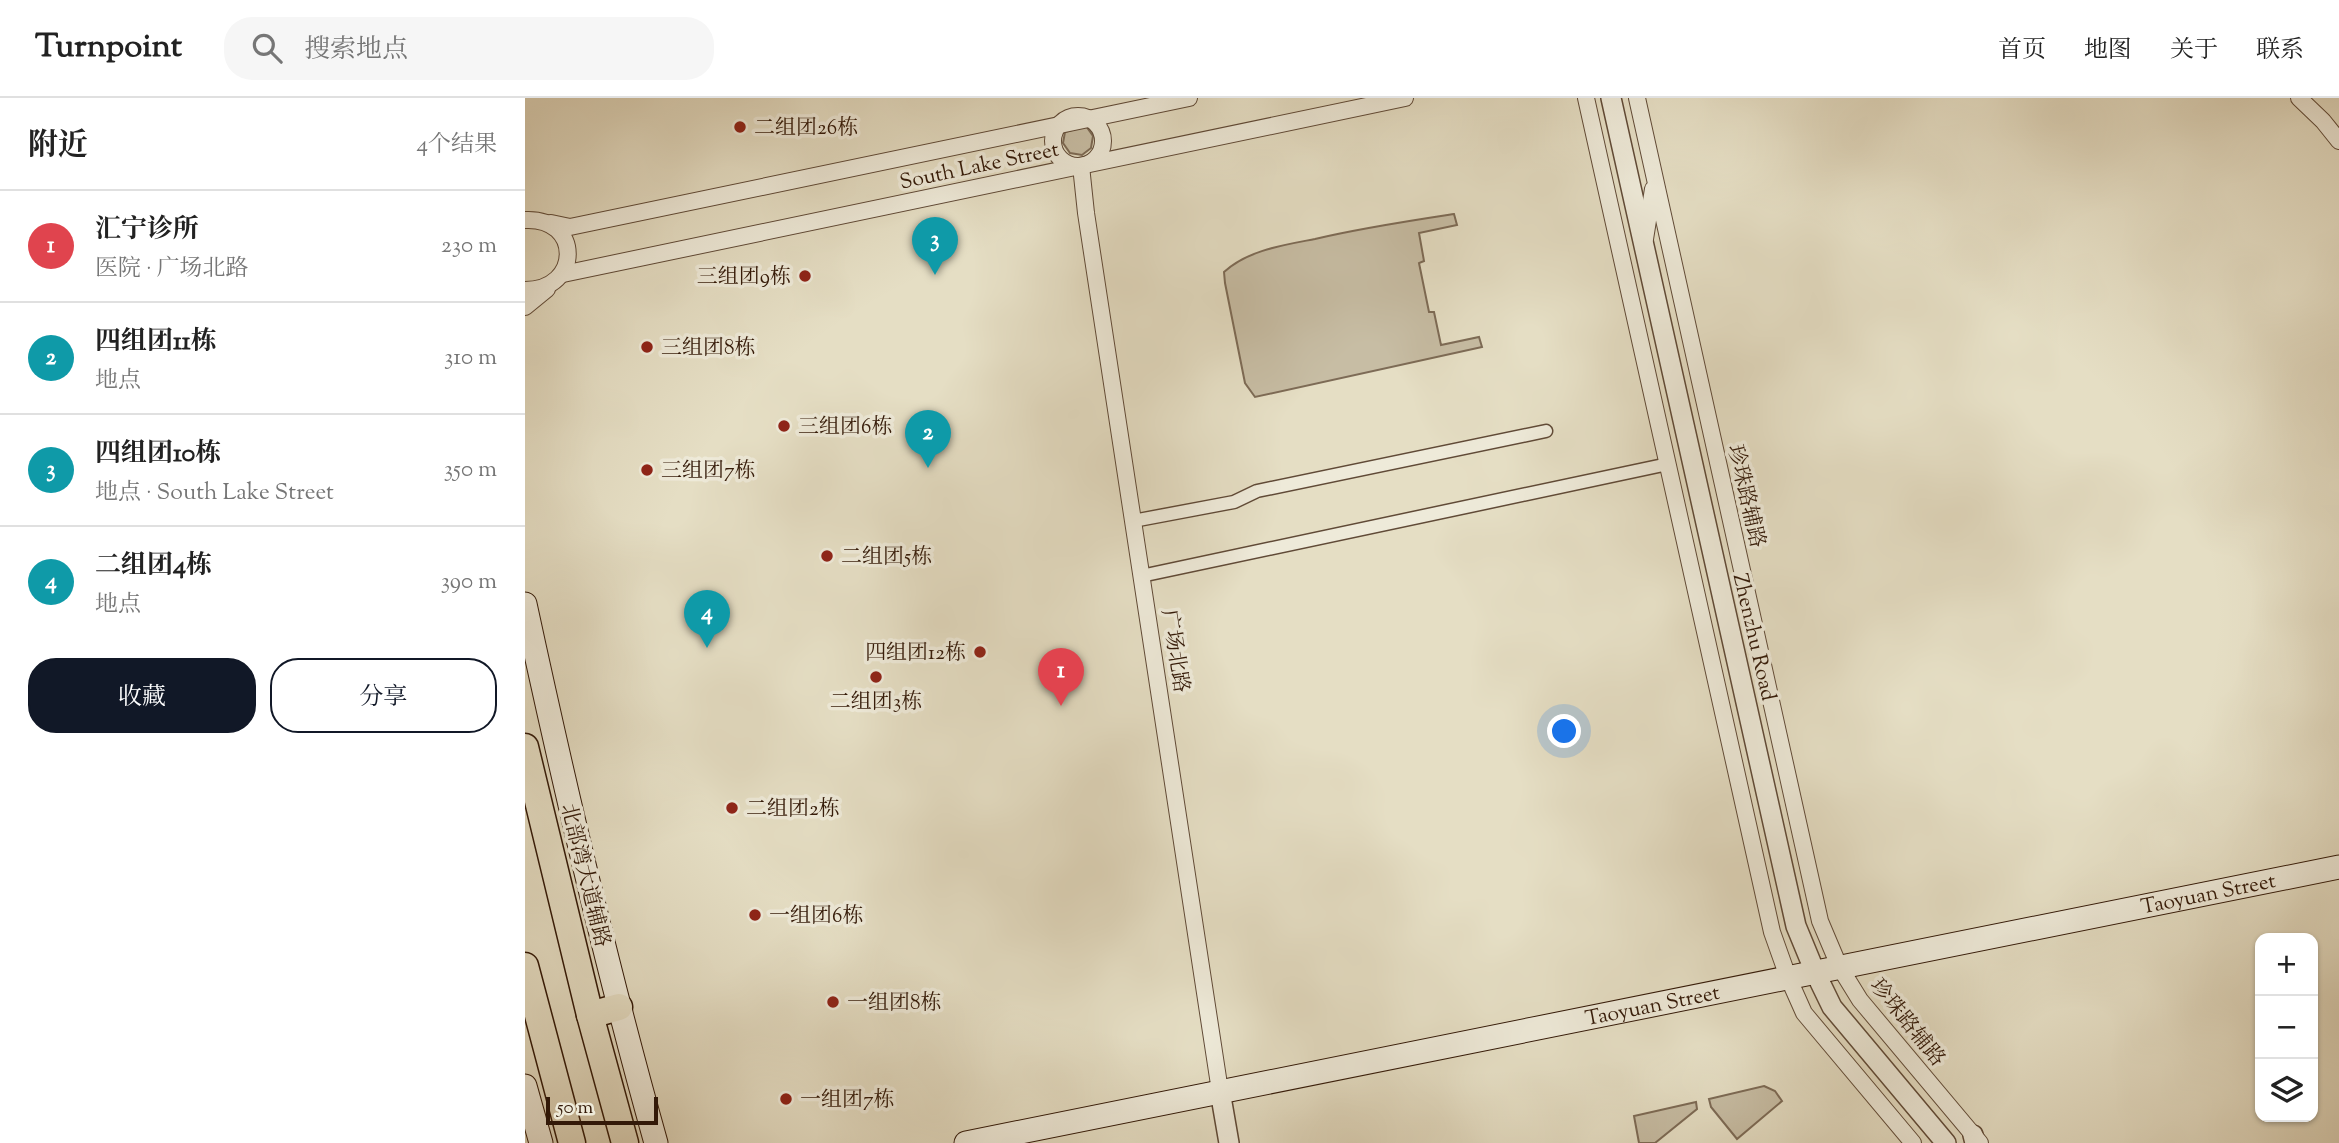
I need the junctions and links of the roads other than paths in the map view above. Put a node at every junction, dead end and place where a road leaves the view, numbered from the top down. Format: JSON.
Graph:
{"nodes":[{"id":1,"x":1189,"y":98,"type":"edge"},
{"id":2,"x":1405,"y":98,"type":"edge"},
{"id":3,"x":1586,"y":98,"type":"edge"},
{"id":4,"x":1611,"y":98,"type":"edge"},
{"id":5,"x":1637,"y":98,"type":"edge"},
{"id":6,"x":2299,"y":98,"type":"edge"},
{"id":7,"x":1090,"y":119,"type":"junction"},
{"id":8,"x":1059,"y":125,"type":"junction"},
{"id":9,"x":2339,"y":141,"type":"edge"},
{"id":10,"x":1081,"y":166,"type":"junction"},
{"id":11,"x":1655,"y":180,"type":"junction"},
{"id":12,"x":535,"y":218,"type":"edge"},
{"id":13,"x":1644,"y":245,"type":"junction"},
{"id":14,"x":558,"y":279,"type":"junction"},
{"id":15,"x":525,"y":290,"type":"edge"},
{"id":16,"x":525,"y":307,"type":"edge"},
{"id":17,"x":1546,"y":431,"type":"dead end"},
{"id":18,"x":1692,"y":458,"type":"junction"},
{"id":19,"x":1668,"y":464,"type":"junction"},
{"id":20,"x":1133,"y":521,"type":"junction"},
{"id":21,"x":1141,"y":576,"type":"junction"},
{"id":22,"x":525,"y":604,"type":"edge"},
{"id":23,"x":1765,"y":674,"type":"junction"},
{"id":24,"x":1743,"y":690,"type":"junction"},
{"id":25,"x":1721,"y":705,"type":"junction"},
{"id":26,"x":525,"y":747,"type":"edge"},
{"id":27,"x":1757,"y":750,"type":"junction"},
{"id":28,"x":528,"y":775,"type":"edge"},
{"id":29,"x":1742,"y":797,"type":"junction"},
{"id":30,"x":2339,"y":867,"type":"edge"},
{"id":31,"x":525,"y":966,"type":"edge"},
{"id":32,"x":1839,"y":967,"type":"junction"},
{"id":33,"x":1815,"y":972,"type":"junction"},
{"id":34,"x":1788,"y":977,"type":"junction"},
{"id":35,"x":619,"y":1007,"type":"junction"},
{"id":36,"x":590,"y":1015,"type":"junction"},
{"id":37,"x":525,"y":1086,"type":"edge"},
{"id":38,"x":1220,"y":1091,"type":"junction"},
{"id":39,"x":1976,"y":1140,"type":"edge"},
{"id":40,"x":656,"y":1142,"type":"edge"},
{"id":41,"x":541,"y":1143,"type":"edge"},
{"id":42,"x":572,"y":1143,"type":"edge"},
{"id":43,"x":625,"y":1143,"type":"edge"},
{"id":44,"x":966,"y":1143,"type":"edge"},
{"id":45,"x":1229,"y":1143,"type":"edge"},
{"id":46,"x":1913,"y":1143,"type":"edge"},
{"id":47,"x":1946,"y":1143,"type":"edge"}],
"edges":[{"from":1,"to":7,"type":"street","name":"South Lake Street"},
{"from":2,"to":10,"type":"street","name":"South Lake Street"},
{"from":3,"to":19,"type":"street"},
{"from":4,"to":13,"type":"street","name":"Zhenzhu Road"},
{"from":5,"to":11,"type":"street","name":"珍珠路辅路"},
{"from":6,"to":9,"type":"street"},
{"from":7,"to":8,"type":"street","name":"South Lake Street"},
{"from":7,"to":10,"type":"street"},
{"from":8,"to":10,"type":"street"},
{"from":8,"to":12,"type":"street","name":"South Lake Street"},
{"from":10,"to":14,"type":"street","name":"South Lake Street"},
{"from":10,"to":20,"type":"street","name":"广场北路"},
{"from":11,"to":13,"type":"street"},
{"from":11,"to":23,"type":"street","name":"珍珠路辅路"},
{"from":12,"to":14,"type":"street"},
{"from":13,"to":18,"type":"street","name":"Zhenzhu Road"},
{"from":14,"to":15,"type":"street","name":"South Lake Street"},
{"from":14,"to":16,"type":"street"},
{"from":17,"to":20,"type":"street"},
{"from":18,"to":19,"type":"street"},
{"from":18,"to":24,"type":"street","name":"Zhenzhu Road"},
{"from":19,"to":21,"type":"street"},
{"from":19,"to":25,"type":"street"},
{"from":20,"to":21,"type":"street","name":"广场北路"},
{"from":21,"to":38,"type":"street","name":"广场北路"},
{"from":22,"to":35,"type":"main road","name":"北部湾大道辅路"},
{"from":23,"to":24,"type":"street"},
{"from":23,"to":32,"type":"street","name":"珍珠路辅路"},
{"from":24,"to":25,"type":"street"},
{"from":24,"to":27,"type":"street","name":"Zhenzhu Road"},
{"from":25,"to":29,"type":"street"},
{"from":26,"to":28,"type":"highway"},
{"from":27,"to":29,"type":"street"},
{"from":27,"to":33,"type":"street","name":"Zhenzhu Road"},
{"from":28,"to":36,"type":"highway"},
{"from":29,"to":34,"type":"street"},
{"from":30,"to":32,"type":"main road","name":"Taoyuan Street"},
{"from":31,"to":42,"type":"highway"},
{"from":32,"to":33,"type":"main road","name":"Taoyuan Street"},
{"from":32,"to":39,"type":"street","name":"珍珠路辅路"},
{"from":33,"to":34,"type":"main road","name":"Taoyuan Street"},
{"from":33,"to":47,"type":"street","name":"Zhenzhu Road"},
{"from":34,"to":38,"type":"main road","name":"Taoyuan Street"},
{"from":34,"to":46,"type":"street"},
{"from":35,"to":36,"type":"highway"},
{"from":35,"to":40,"type":"main road","name":"北部湾大道辅路"},
{"from":36,"to":43,"type":"highway"},
{"from":37,"to":41,"type":"main road"},
{"from":38,"to":44,"type":"main road","name":"Taoyuan Street"},
{"from":38,"to":45,"type":"street","name":"广场北路"}]}
